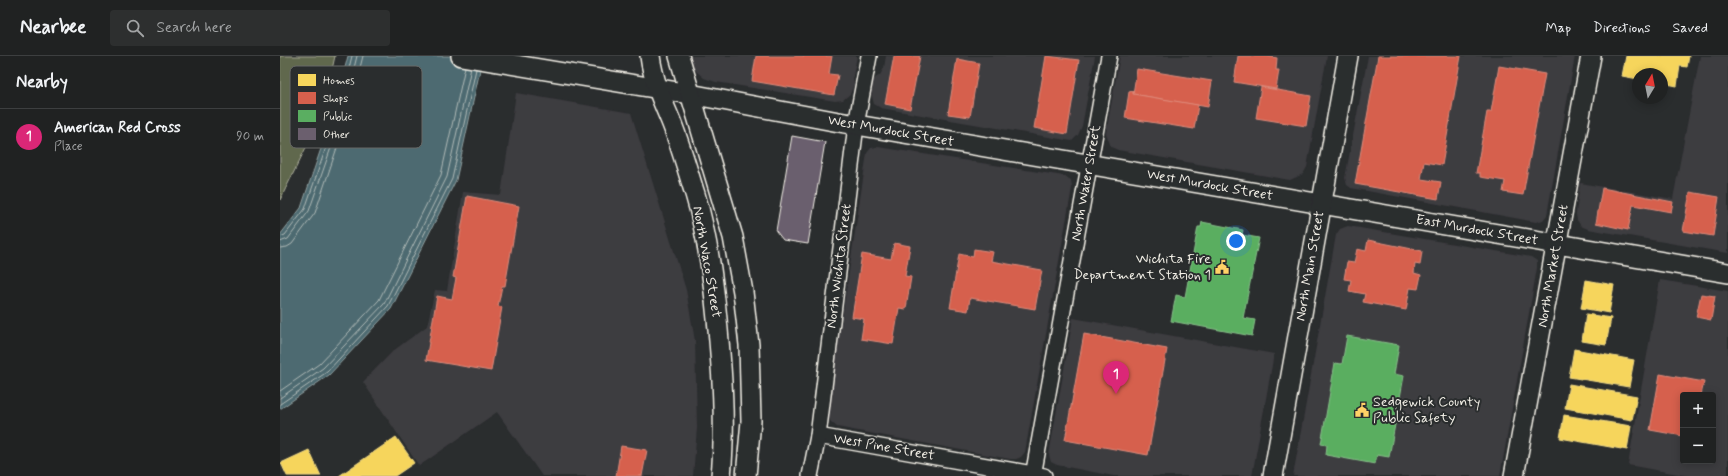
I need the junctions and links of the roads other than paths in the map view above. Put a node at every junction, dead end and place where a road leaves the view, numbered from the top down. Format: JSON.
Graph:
{"nodes":[{"id":1,"x":461,"y":56,"type":"edge"},
{"id":2,"x":650,"y":56,"type":"edge"},
{"id":3,"x":679,"y":56,"type":"edge"},
{"id":4,"x":870,"y":56,"type":"edge"},
{"id":5,"x":1109,"y":56,"type":"edge"},
{"id":6,"x":1348,"y":56,"type":"edge"},
{"id":7,"x":1591,"y":56,"type":"edge"},
{"id":8,"x":657,"y":89,"type":"junction"},
{"id":9,"x":690,"y":94,"type":"junction"},
{"id":10,"x":856,"y":125,"type":"junction"},
{"id":11,"x":1090,"y":165,"type":"junction"},
{"id":12,"x":1322,"y":204,"type":"junction"},
{"id":13,"x":1557,"y":244,"type":"junction"},
{"id":14,"x":1728,"y":273,"type":"edge"},
{"id":15,"x":818,"y":436,"type":"junction"},
{"id":16,"x":1037,"y":475,"type":"edge"},
{"id":17,"x":721,"y":476,"type":"edge"},
{"id":18,"x":746,"y":476,"type":"edge"},
{"id":19,"x":810,"y":476,"type":"edge"},
{"id":20,"x":1273,"y":476,"type":"edge"},
{"id":21,"x":1514,"y":476,"type":"edge"}],
"edges":[{"from":1,"to":8,"type":"street","name":"West Murdock Street"},
{"from":2,"to":8,"type":"street","name":"North Waco Street"},
{"from":3,"to":9,"type":"street","name":"North Waco Street"},
{"from":4,"to":10,"type":"street","name":"North Wichita Street"},
{"from":5,"to":11,"type":"street","name":"North Water Street"},
{"from":6,"to":12,"type":"street","name":"North Main Street"},
{"from":7,"to":13,"type":"street","name":"North Market Street"},
{"from":8,"to":9,"type":"street","name":"West Murdock Street"},
{"from":8,"to":17,"type":"street","name":"North Waco Street"},
{"from":9,"to":10,"type":"street","name":"West Murdock Street"},
{"from":9,"to":18,"type":"street","name":"North Waco Street"},
{"from":10,"to":11,"type":"street","name":"West Murdock Street"},
{"from":10,"to":15,"type":"street","name":"North Wichita Street"},
{"from":11,"to":12,"type":"street","name":"West Murdock Street"},
{"from":11,"to":16,"type":"street","name":"North Water Street"},
{"from":12,"to":13,"type":"street","name":"East Murdock Street"},
{"from":12,"to":20,"type":"street","name":"North Main Street"},
{"from":13,"to":14,"type":"street","name":"East Murdock Street"},
{"from":13,"to":21,"type":"street","name":"North Market Street"},
{"from":15,"to":16,"type":"street","name":"West Pine Street"},
{"from":15,"to":19,"type":"street","name":"North Wichita Street"}]}
